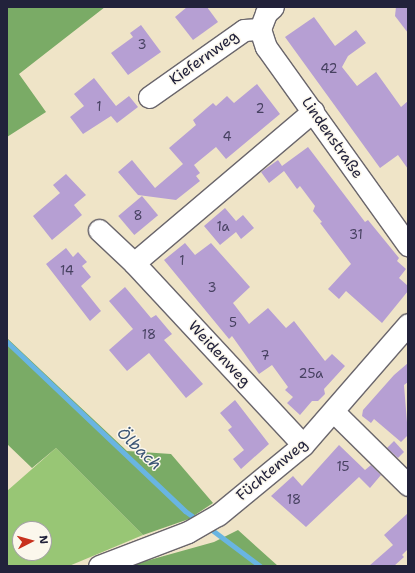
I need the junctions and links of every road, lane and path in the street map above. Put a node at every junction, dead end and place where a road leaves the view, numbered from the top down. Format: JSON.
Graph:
{"nodes":[{"id":1,"x":273,"y":7,"type":"edge"},
{"id":2,"x":260,"y":29,"type":"junction"},
{"id":3,"x":149,"y":97,"type":"dead end"},
{"id":4,"x":313,"y":111,"type":"junction"},
{"id":5,"x":99,"y":230,"type":"dead end"},
{"id":6,"x":408,"y":245,"type":"edge"},
{"id":7,"x":134,"y":263,"type":"junction"},
{"id":8,"x":408,"y":324,"type":"edge"},
{"id":9,"x":334,"y":412,"type":"junction"},
{"id":10,"x":303,"y":445,"type":"junction"},
{"id":11,"x":408,"y":484,"type":"edge"},
{"id":12,"x":99,"y":566,"type":"edge"}],
"edges":[{"from":1,"to":2,"type":"street","name":"Kiefernweg"},
{"from":2,"to":3,"type":"street","name":"Kiefernweg"},
{"from":2,"to":4,"type":"street","name":"Lindenstraße"},
{"from":4,"to":6,"type":"street","name":"Lindenstraße"},
{"from":4,"to":7,"type":"street"},
{"from":5,"to":7,"type":"street","name":"Weidenweg"},
{"from":7,"to":10,"type":"street","name":"Weidenweg"},
{"from":8,"to":9,"type":"street","name":"Füchtenweg"},
{"from":9,"to":10,"type":"street","name":"Füchtenweg"},
{"from":9,"to":11,"type":"street"},
{"from":10,"to":12,"type":"street","name":"Füchtenweg"}]}
